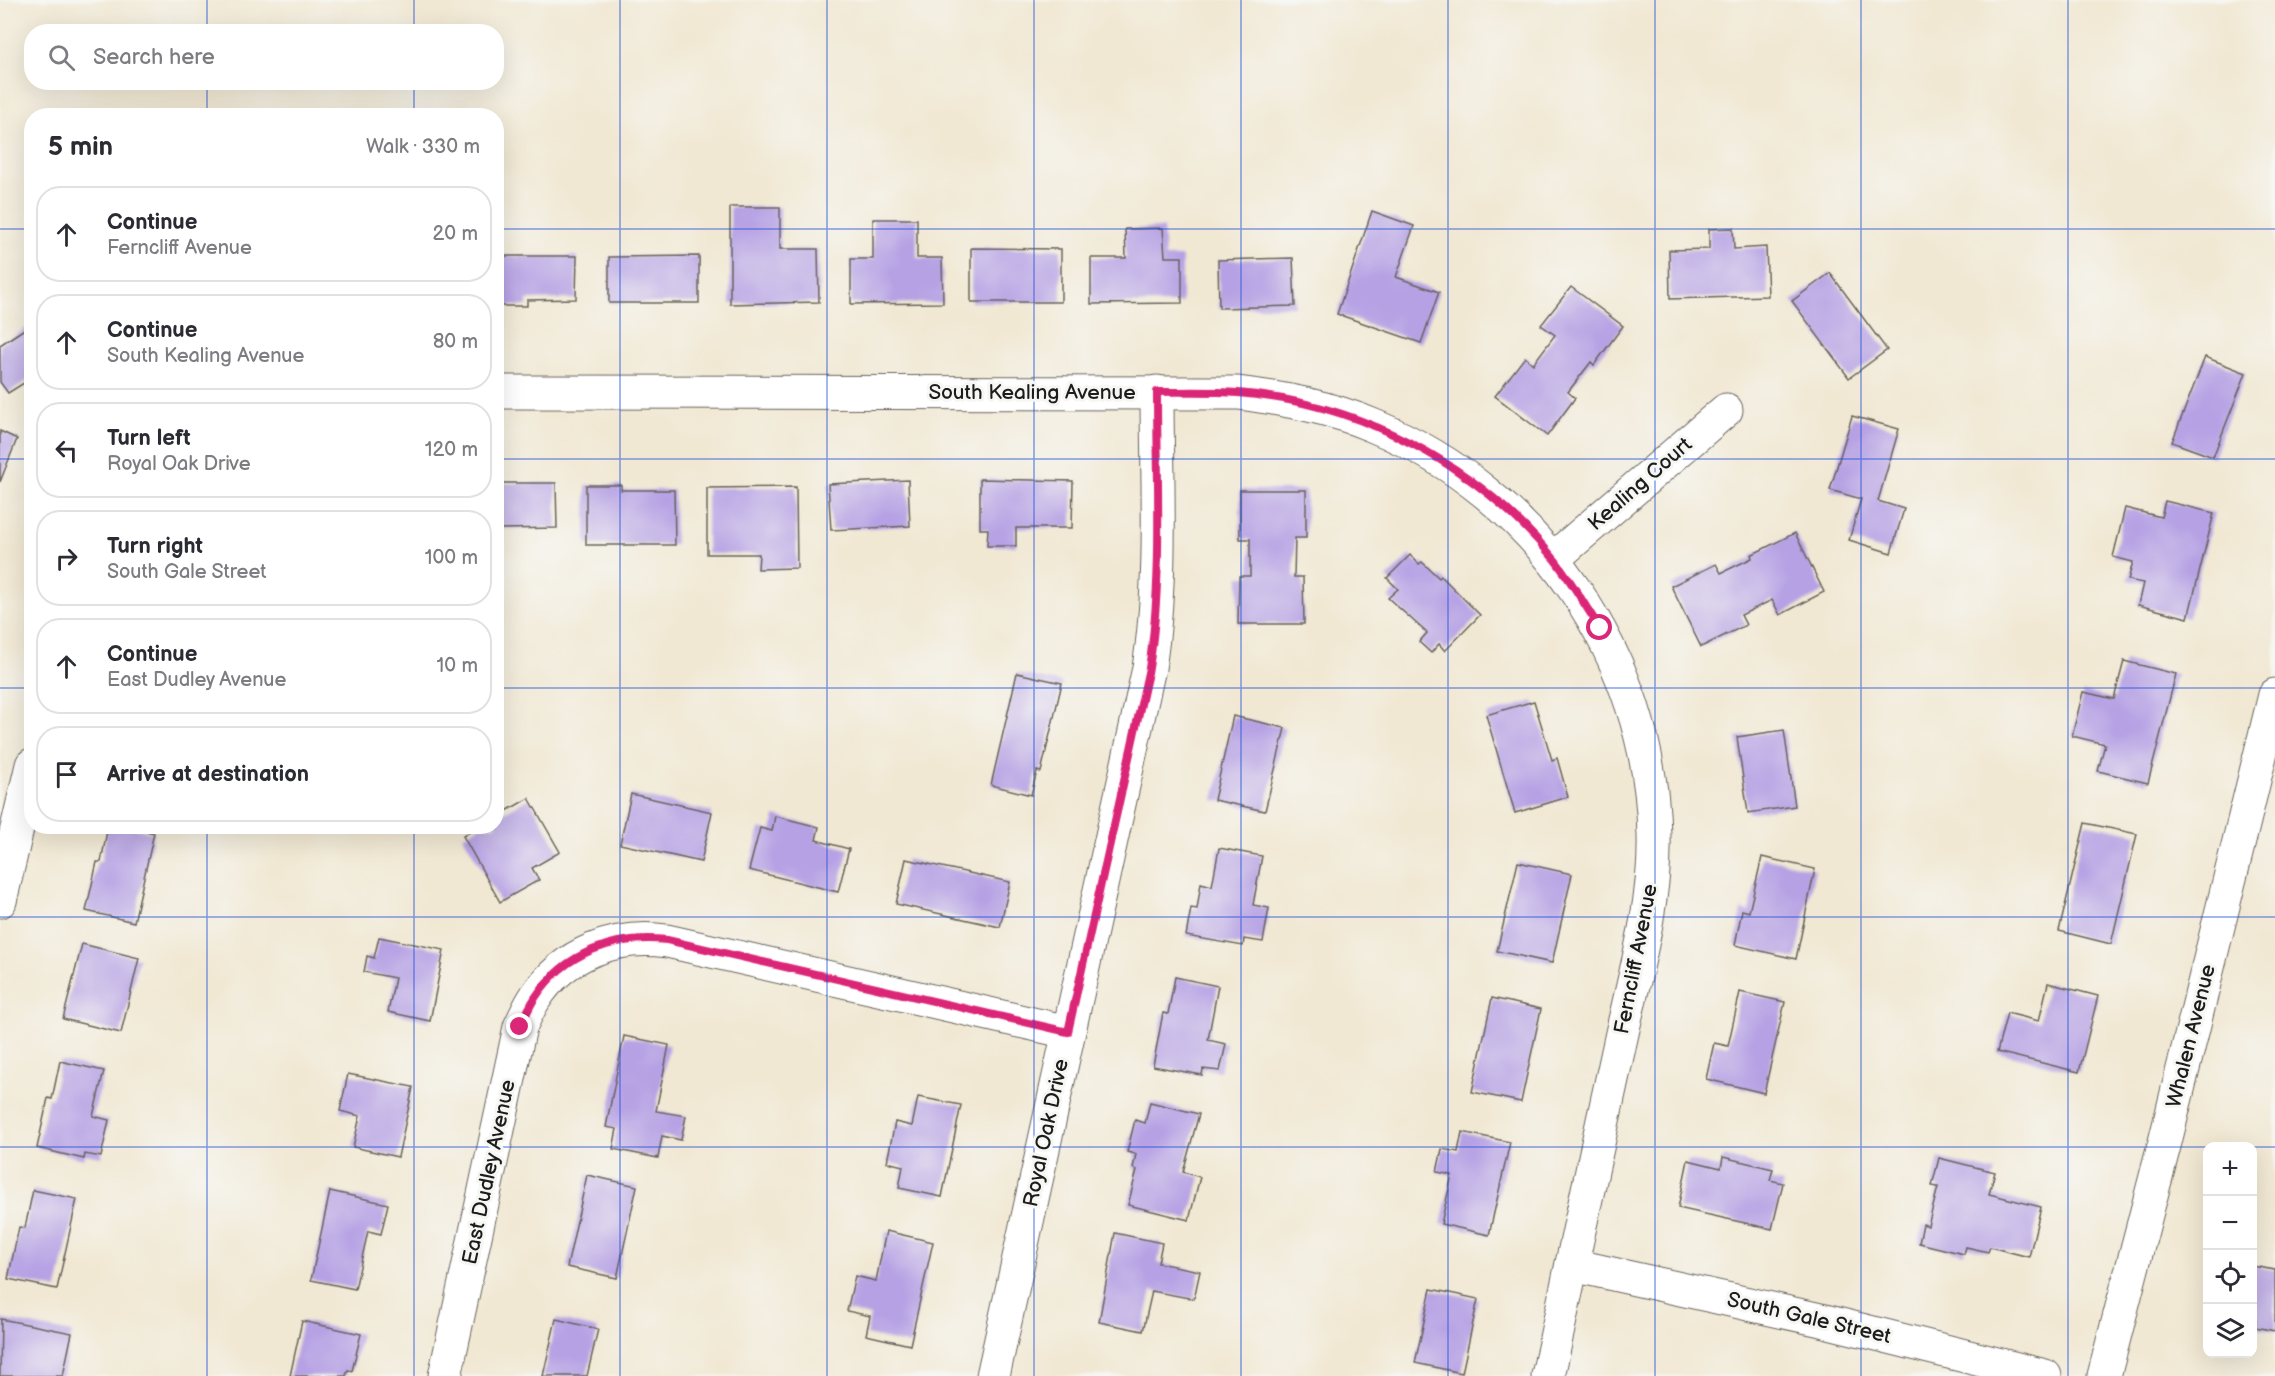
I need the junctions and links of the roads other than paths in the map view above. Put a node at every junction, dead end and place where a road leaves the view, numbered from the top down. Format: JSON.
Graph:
{"nodes":[{"id":1,"x":504,"y":392,"type":"edge"},
{"id":2,"x":1157,"y":392,"type":"junction"},
{"id":3,"x":1726,"y":410,"type":"dead end"},
{"id":4,"x":1553,"y":559,"type":"junction"},
{"id":5,"x":2275,"y":695,"type":"edge"},
{"id":6,"x":24,"y":799,"type":"edge"},
{"id":7,"x":0,"y":901,"type":"edge"},
{"id":8,"x":1068,"y":1032,"type":"junction"},
{"id":9,"x":1572,"y":1265,"type":"junction"},
{"id":10,"x":444,"y":1376,"type":"edge"},
{"id":11,"x":993,"y":1376,"type":"edge"},
{"id":12,"x":1548,"y":1376,"type":"edge"},
{"id":13,"x":2044,"y":1376,"type":"edge"},
{"id":14,"x":2104,"y":1376,"type":"edge"}],
"edges":[{"from":1,"to":2,"type":"street","name":"South Kealing Avenue"},
{"from":2,"to":4,"type":"street","name":"South Kealing Avenue"},
{"from":2,"to":8,"type":"street","name":"Royal Oak Drive"},
{"from":3,"to":4,"type":"street","name":"Kealing Court"},
{"from":4,"to":9,"type":"street","name":"Ferncliff Avenue"},
{"from":5,"to":14,"type":"street","name":"Whalen Avenue"},
{"from":6,"to":7,"type":"street"},
{"from":8,"to":10,"type":"street","name":"East Dudley Avenue"},
{"from":8,"to":11,"type":"street","name":"Royal Oak Drive"},
{"from":9,"to":12,"type":"street","name":"Ferncliff Avenue"},
{"from":9,"to":13,"type":"street","name":"South Gale Street"}]}
